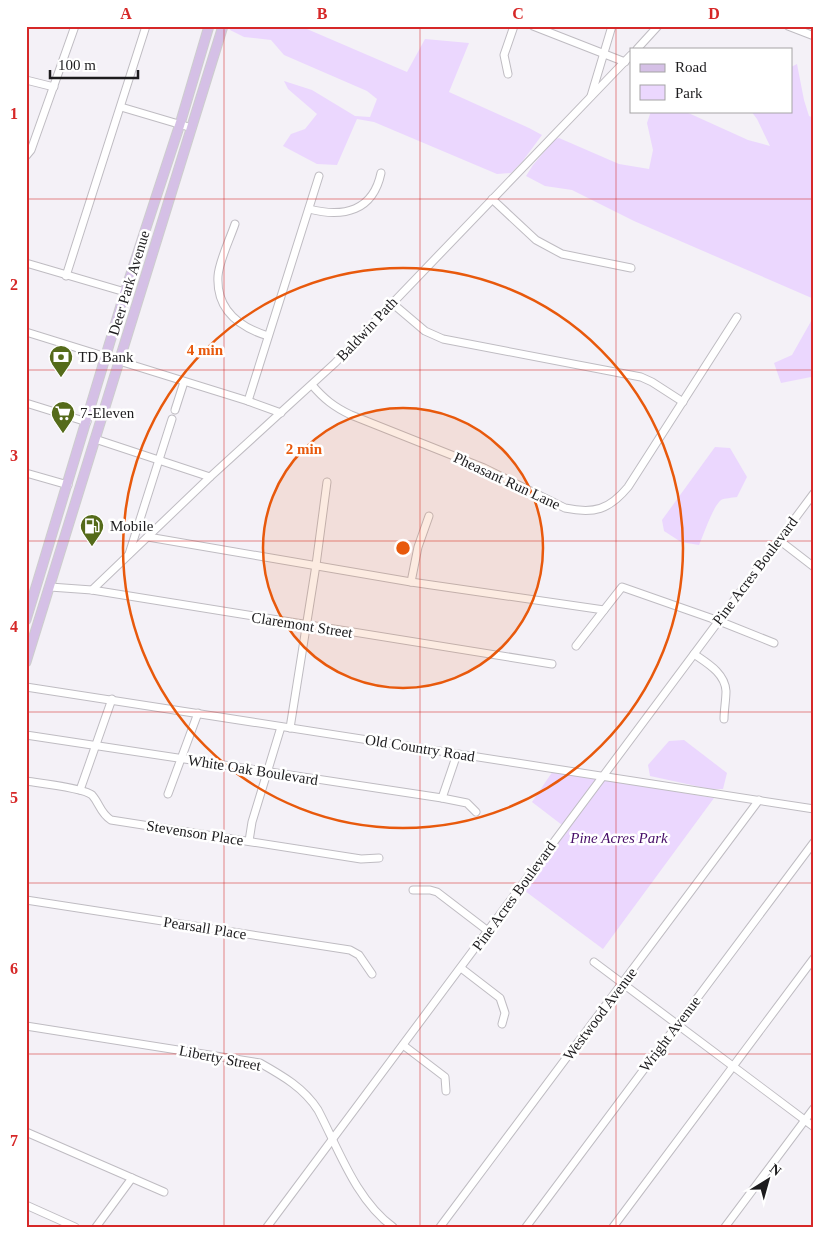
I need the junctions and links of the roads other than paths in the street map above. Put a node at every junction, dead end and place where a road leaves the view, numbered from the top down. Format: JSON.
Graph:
{"nodes":[{"id":1,"x":75,"y":26,"type":"edge"},
{"id":2,"x":146,"y":26,"type":"edge"},
{"id":3,"x":209,"y":26,"type":"edge"},
{"id":4,"x":223,"y":26,"type":"edge"},
{"id":5,"x":514,"y":26,"type":"edge"},
{"id":6,"x":533,"y":26,"type":"edge"},
{"id":7,"x":612,"y":26,"type":"edge"},
{"id":8,"x":658,"y":26,"type":"edge"},
{"id":9,"x":788,"y":26,"type":"edge"},
{"id":10,"x":814,"y":36,"type":"edge"},
{"id":11,"x":638,"y":48,"type":"edge"},
{"id":12,"x":603,"y":52,"type":"junction"},
{"id":13,"x":630,"y":56,"type":"edge"},
{"id":14,"x":625,"y":62,"type":"junction"},
{"id":15,"x":508,"y":74,"type":"dead end"},
{"id":16,"x":26,"y":80,"type":"edge"},
{"id":17,"x":54,"y":87,"type":"junction"},
{"id":18,"x":591,"y":97,"type":"junction"},
{"id":19,"x":121,"y":107,"type":"junction"},
{"id":20,"x":180,"y":124,"type":"junction"},
{"id":21,"x":192,"y":128,"type":"junction"},
{"id":22,"x":26,"y":156,"type":"edge"},
{"id":23,"x":381,"y":173,"type":"dead end"},
{"id":24,"x":319,"y":176,"type":"dead end"},
{"id":25,"x":492,"y":200,"type":"junction"},
{"id":26,"x":309,"y":208,"type":"junction"},
{"id":27,"x":235,"y":224,"type":"dead end"},
{"id":28,"x":26,"y":263,"type":"edge"},
{"id":29,"x":631,"y":268,"type":"dead end"},
{"id":30,"x":66,"y":276,"type":"junction"},
{"id":31,"x":125,"y":292,"type":"junction"},
{"id":32,"x":392,"y":303,"type":"junction"},
{"id":33,"x":737,"y":316,"type":"dead end"},
{"id":34,"x":26,"y":332,"type":"edge"},
{"id":35,"x":268,"y":336,"type":"junction"},
{"id":36,"x":106,"y":357,"type":"junction"},
{"id":37,"x":119,"y":362,"type":"junction"},
{"id":38,"x":184,"y":382,"type":"junction"},
{"id":39,"x":312,"y":385,"type":"junction"},
{"id":40,"x":248,"y":401,"type":"junction"},
{"id":41,"x":683,"y":402,"type":"junction"},
{"id":42,"x":26,"y":403,"type":"edge"},
{"id":43,"x":175,"y":410,"type":"dead end"},
{"id":44,"x":281,"y":413,"type":"junction"},
{"id":45,"x":172,"y":419,"type":"dead end"},
{"id":46,"x":87,"y":422,"type":"junction"},
{"id":47,"x":95,"y":439,"type":"junction"},
{"id":48,"x":159,"y":460,"type":"junction"},
{"id":49,"x":26,"y":473,"type":"edge"},
{"id":50,"x":210,"y":477,"type":"junction"},
{"id":51,"x":327,"y":482,"type":"dead end"},
{"id":52,"x":68,"y":485,"type":"junction"},
{"id":53,"x":814,"y":493,"type":"edge"},
{"id":54,"x":429,"y":516,"type":"dead end"},
{"id":55,"x":148,"y":537,"type":"junction"},
{"id":56,"x":779,"y":540,"type":"junction"},
{"id":57,"x":129,"y":554,"type":"junction"},
{"id":58,"x":316,"y":565,"type":"junction"},
{"id":59,"x":814,"y":567,"type":"edge"},
{"id":60,"x":411,"y":582,"type":"junction"},
{"id":61,"x":50,"y":588,"type":"junction"},
{"id":62,"x":92,"y":590,"type":"junction"},
{"id":63,"x":604,"y":610,"type":"junction"},
{"id":64,"x":26,"y":619,"type":"edge"},
{"id":65,"x":718,"y":621,"type":"junction"},
{"id":66,"x":307,"y":625,"type":"junction"},
{"id":67,"x":774,"y":643,"type":"dead end"},
{"id":68,"x":576,"y":646,"type":"dead end"},
{"id":69,"x":694,"y":654,"type":"junction"},
{"id":70,"x":26,"y":662,"type":"edge"},
{"id":71,"x":552,"y":664,"type":"dead end"},
{"id":72,"x":26,"y":686,"type":"edge"},
{"id":73,"x":112,"y":699,"type":"junction"},
{"id":74,"x":198,"y":713,"type":"junction"},
{"id":75,"x":724,"y":719,"type":"dead end"},
{"id":76,"x":281,"y":727,"type":"junction"},
{"id":77,"x":290,"y":728,"type":"junction"},
{"id":78,"x":26,"y":735,"type":"edge"},
{"id":79,"x":94,"y":745,"type":"junction"},
{"id":80,"x":457,"y":754,"type":"junction"},
{"id":81,"x":180,"y":758,"type":"junction"},
{"id":82,"x":267,"y":771,"type":"junction"},
{"id":83,"x":601,"y":777,"type":"junction"},
{"id":84,"x":26,"y":781,"type":"edge"},
{"id":85,"x":80,"y":790,"type":"junction"},
{"id":86,"x":168,"y":794,"type":"dead end"},
{"id":87,"x":442,"y":798,"type":"junction"},
{"id":88,"x":759,"y":800,"type":"junction"},
{"id":89,"x":814,"y":809,"type":"edge"},
{"id":90,"x":476,"y":812,"type":"dead end"},
{"id":91,"x":249,"y":842,"type":"junction"},
{"id":92,"x":814,"y":842,"type":"edge"},
{"id":93,"x":378,"y":858,"type":"dead end"},
{"id":94,"x":413,"y":890,"type":"dead end"},
{"id":95,"x":26,"y":900,"type":"edge"},
{"id":96,"x":488,"y":931,"type":"junction"},
{"id":97,"x":814,"y":958,"type":"edge"},
{"id":98,"x":594,"y":962,"type":"dead end"},
{"id":99,"x":460,"y":968,"type":"junction"},
{"id":100,"x":372,"y":974,"type":"dead end"},
{"id":101,"x":623,"y":983,"type":"junction"},
{"id":102,"x":502,"y":1024,"type":"dead end"},
{"id":103,"x":678,"y":1025,"type":"junction"},
{"id":104,"x":26,"y":1026,"type":"edge"},
{"id":105,"x":403,"y":1045,"type":"junction"},
{"id":106,"x":733,"y":1066,"type":"junction"},
{"id":107,"x":446,"y":1091,"type":"dead end"},
{"id":108,"x":814,"y":1108,"type":"edge"},
{"id":109,"x":804,"y":1120,"type":"junction"},
{"id":110,"x":814,"y":1127,"type":"edge"},
{"id":111,"x":26,"y":1132,"type":"edge"},
{"id":112,"x":332,"y":1138,"type":"junction"},
{"id":113,"x":132,"y":1178,"type":"junction"},
{"id":114,"x":164,"y":1192,"type":"dead end"},
{"id":115,"x":26,"y":1206,"type":"edge"},
{"id":116,"x":75,"y":1227,"type":"edge"},
{"id":117,"x":96,"y":1227,"type":"edge"},
{"id":118,"x":266,"y":1227,"type":"edge"},
{"id":119,"x":393,"y":1227,"type":"edge"},
{"id":120,"x":440,"y":1227,"type":"edge"},
{"id":121,"x":526,"y":1227,"type":"edge"},
{"id":122,"x":613,"y":1227,"type":"edge"},
{"id":123,"x":725,"y":1227,"type":"edge"}],
"edges":[{"from":1,"to":17,"type":"street"},
{"from":2,"to":19,"type":"street"},
{"from":3,"to":20,"type":"main road","name":"Deer Park Avenue"},
{"from":4,"to":21,"type":"main road","name":"Deer Park Avenue"},
{"from":5,"to":15,"type":"street"},
{"from":6,"to":12,"type":"street"},
{"from":7,"to":12,"type":"street"},
{"from":8,"to":11,"type":"street"},
{"from":9,"to":10,"type":"street"},
{"from":12,"to":14,"type":"street"},
{"from":12,"to":18,"type":"street"},
{"from":13,"to":14,"type":"street","name":"Baldwin Path"},
{"from":14,"to":18,"type":"street","name":"Baldwin Path"},
{"from":16,"to":17,"type":"street"},
{"from":17,"to":22,"type":"street"},
{"from":18,"to":25,"type":"street","name":"Baldwin Path"},
{"from":19,"to":20,"type":"street"},
{"from":19,"to":30,"type":"street"},
{"from":20,"to":21,"type":"street"},
{"from":20,"to":31,"type":"main road","name":"Deer Park Avenue"},
{"from":21,"to":37,"type":"main road","name":"Deer Park Avenue"},
{"from":23,"to":26,"type":"street"},
{"from":24,"to":26,"type":"street"},
{"from":25,"to":29,"type":"street"},
{"from":25,"to":32,"type":"street","name":"Baldwin Path"},
{"from":26,"to":35,"type":"street"},
{"from":27,"to":35,"type":"street"},
{"from":28,"to":30,"type":"street"},
{"from":30,"to":31,"type":"street"},
{"from":31,"to":36,"type":"main road","name":"Deer Park Avenue"},
{"from":32,"to":39,"type":"street","name":"Baldwin Path"},
{"from":32,"to":41,"type":"street"},
{"from":33,"to":41,"type":"street","name":"Pheasant Run Lane"},
{"from":34,"to":36,"type":"street"},
{"from":35,"to":40,"type":"street"},
{"from":36,"to":37,"type":"street"},
{"from":36,"to":46,"type":"main road","name":"Deer Park Avenue"},
{"from":37,"to":38,"type":"street"},
{"from":37,"to":47,"type":"main road","name":"Deer Park Avenue"},
{"from":38,"to":40,"type":"street"},
{"from":38,"to":43,"type":"street"},
{"from":39,"to":41,"type":"street","name":"Pheasant Run Lane"},
{"from":39,"to":44,"type":"street","name":"Baldwin Path"},
{"from":40,"to":44,"type":"street"},
{"from":42,"to":46,"type":"street"},
{"from":44,"to":50,"type":"street","name":"Baldwin Path"},
{"from":45,"to":48,"type":"street"},
{"from":46,"to":52,"type":"main road","name":"Deer Park Avenue"},
{"from":47,"to":48,"type":"street"},
{"from":47,"to":61,"type":"main road","name":"Deer Park Avenue"},
{"from":48,"to":50,"type":"street"},
{"from":48,"to":57,"type":"street"},
{"from":49,"to":52,"type":"street"},
{"from":50,"to":55,"type":"street","name":"Baldwin Path"},
{"from":51,"to":58,"type":"street"},
{"from":52,"to":64,"type":"main road","name":"Deer Park Avenue"},
{"from":53,"to":56,"type":"street","name":"Pine Acres Boulevard"},
{"from":54,"to":60,"type":"street"},
{"from":55,"to":57,"type":"street","name":"Baldwin Path"},
{"from":55,"to":58,"type":"street"},
{"from":56,"to":59,"type":"street"},
{"from":56,"to":65,"type":"street","name":"Pine Acres Boulevard"},
{"from":57,"to":62,"type":"street","name":"Baldwin Path"},
{"from":58,"to":60,"type":"street"},
{"from":58,"to":66,"type":"street"},
{"from":60,"to":63,"type":"street"},
{"from":61,"to":62,"type":"street","name":"Claremont Street"},
{"from":61,"to":70,"type":"main road","name":"Deer Park Avenue"},
{"from":62,"to":66,"type":"street","name":"Claremont Street"},
{"from":63,"to":65,"type":"street"},
{"from":63,"to":68,"type":"street"},
{"from":65,"to":67,"type":"street"},
{"from":65,"to":69,"type":"street","name":"Pine Acres Boulevard"},
{"from":66,"to":71,"type":"street","name":"Claremont Street"},
{"from":66,"to":77,"type":"street"},
{"from":69,"to":75,"type":"street"},
{"from":69,"to":83,"type":"street","name":"Pine Acres Boulevard"},
{"from":72,"to":73,"type":"street","name":"Old Country Road"},
{"from":73,"to":74,"type":"street","name":"Old Country Road"},
{"from":73,"to":79,"type":"street"},
{"from":74,"to":76,"type":"street","name":"Old Country Road"},
{"from":74,"to":81,"type":"street"},
{"from":76,"to":77,"type":"street","name":"Old Country Road"},
{"from":76,"to":82,"type":"street"},
{"from":77,"to":80,"type":"street","name":"Old Country Road"},
{"from":78,"to":79,"type":"street","name":"White Oak Boulevard"},
{"from":79,"to":81,"type":"street","name":"White Oak Boulevard"},
{"from":79,"to":85,"type":"street"},
{"from":80,"to":83,"type":"street","name":"Old Country Road"},
{"from":80,"to":87,"type":"street"},
{"from":81,"to":82,"type":"street","name":"White Oak Boulevard"},
{"from":81,"to":86,"type":"street"},
{"from":82,"to":87,"type":"street","name":"White Oak Boulevard"},
{"from":82,"to":91,"type":"street"},
{"from":83,"to":88,"type":"street","name":"Old Country Road"},
{"from":83,"to":96,"type":"street","name":"Pine Acres Boulevard"},
{"from":84,"to":85,"type":"street"},
{"from":85,"to":91,"type":"street","name":"Stevenson Place"},
{"from":87,"to":90,"type":"street","name":"White Oak Boulevard"},
{"from":88,"to":89,"type":"street","name":"Old Country Road"},
{"from":88,"to":101,"type":"street","name":"Westwood Avenue"},
{"from":91,"to":93,"type":"street","name":"Stevenson Place"},
{"from":92,"to":103,"type":"street","name":"Wright Avenue"},
{"from":94,"to":96,"type":"street"},
{"from":95,"to":100,"type":"street","name":"Pearsall Place"},
{"from":96,"to":99,"type":"street","name":"Pine Acres Boulevard"},
{"from":97,"to":106,"type":"street"},
{"from":98,"to":101,"type":"street"},
{"from":99,"to":102,"type":"street"},
{"from":99,"to":105,"type":"street","name":"Pine Acres Boulevard"},
{"from":101,"to":103,"type":"street"},
{"from":101,"to":120,"type":"street","name":"Westwood Avenue"},
{"from":103,"to":106,"type":"street"},
{"from":103,"to":121,"type":"street","name":"Wright Avenue"},
{"from":104,"to":112,"type":"street","name":"Liberty Street"},
{"from":105,"to":107,"type":"street"},
{"from":105,"to":112,"type":"street","name":"Pine Acres Boulevard"},
{"from":106,"to":109,"type":"street"},
{"from":106,"to":122,"type":"street"},
{"from":108,"to":109,"type":"street"},
{"from":109,"to":110,"type":"street"},
{"from":109,"to":123,"type":"street"},
{"from":111,"to":113,"type":"street"},
{"from":112,"to":118,"type":"street","name":"Pine Acres Boulevard"},
{"from":112,"to":119,"type":"street","name":"Liberty Street"},
{"from":113,"to":114,"type":"street"},
{"from":113,"to":117,"type":"street"},
{"from":115,"to":116,"type":"street"}]}
